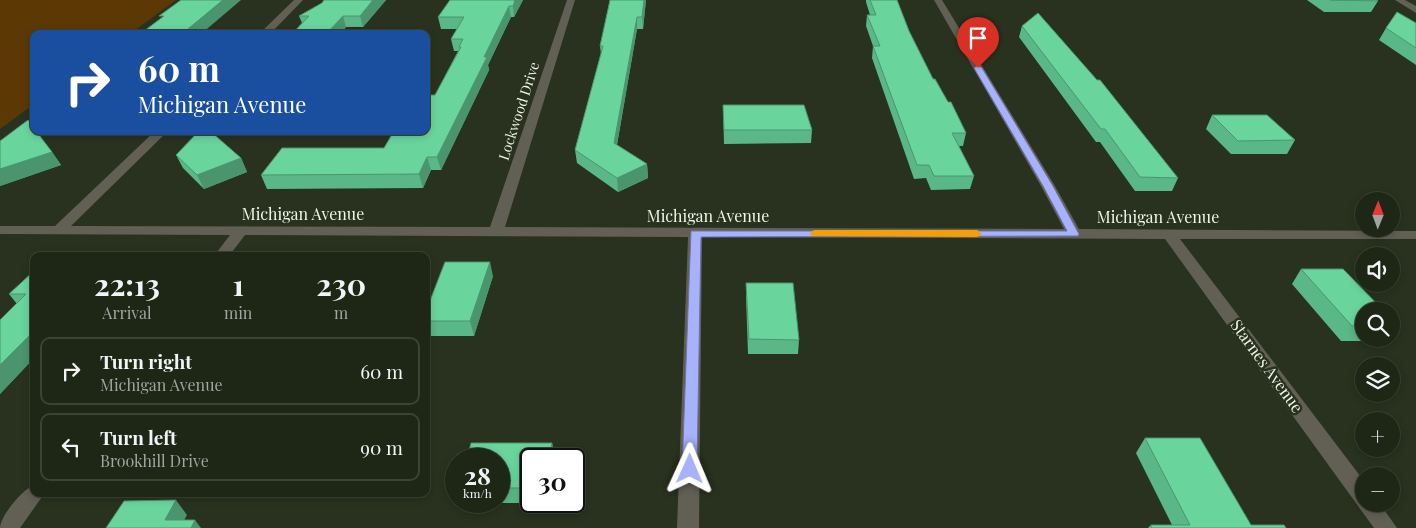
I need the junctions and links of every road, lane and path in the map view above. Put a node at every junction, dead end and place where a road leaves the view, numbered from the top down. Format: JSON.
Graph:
{"nodes":[{"id":1,"x":299,"y":0,"type":"edge"},
{"id":2,"x":571,"y":0,"type":"edge"},
{"id":3,"x":938,"y":0,"type":"edge"},
{"id":4,"x":1399,"y":0,"type":"edge"},
{"id":5,"x":1416,"y":10,"type":"edge"},
{"id":6,"x":268,"y":30,"type":"edge"},
{"id":7,"x":158,"y":135,"type":"edge"},
{"id":8,"x":0,"y":230,"type":"edge"},
{"id":9,"x":58,"y":230,"type":"junction"},
{"id":10,"x":240,"y":232,"type":"junction"},
{"id":11,"x":496,"y":232,"type":"junction"},
{"id":12,"x":695,"y":234,"type":"junction"},
{"id":13,"x":1074,"y":234,"type":"junction"},
{"id":14,"x":1170,"y":235,"type":"junction"},
{"id":15,"x":1416,"y":235,"type":"edge"},
{"id":16,"x":223,"y":252,"type":"edge"},
{"id":17,"x":1355,"y":485,"type":"edge"},
{"id":18,"x":32,"y":497,"type":"edge"},
{"id":19,"x":1374,"y":512,"type":"edge"},
{"id":20,"x":7,"y":528,"type":"edge"},
{"id":21,"x":688,"y":528,"type":"edge"},
{"id":22,"x":1386,"y":528,"type":"edge"}],
"edges":[{"from":1,"to":6,"type":"street"},
{"from":2,"to":11,"type":"street","name":"Lockwood Drive"},
{"from":3,"to":13,"type":"street"},
{"from":4,"to":5,"type":"street"},
{"from":7,"to":9,"type":"street"},
{"from":8,"to":9,"type":"street","name":"Michigan Avenue"},
{"from":9,"to":10,"type":"street","name":"Michigan Avenue"},
{"from":10,"to":11,"type":"street","name":"Michigan Avenue"},
{"from":10,"to":16,"type":"street"},
{"from":11,"to":12,"type":"street","name":"Michigan Avenue"},
{"from":12,"to":13,"type":"street","name":"Michigan Avenue"},
{"from":12,"to":21,"type":"street"},
{"from":13,"to":14,"type":"street","name":"Michigan Avenue"},
{"from":14,"to":15,"type":"street","name":"Michigan Avenue"},
{"from":14,"to":17,"type":"street","name":"Starnes Avenue"},
{"from":18,"to":20,"type":"street"},
{"from":19,"to":22,"type":"street"}]}
